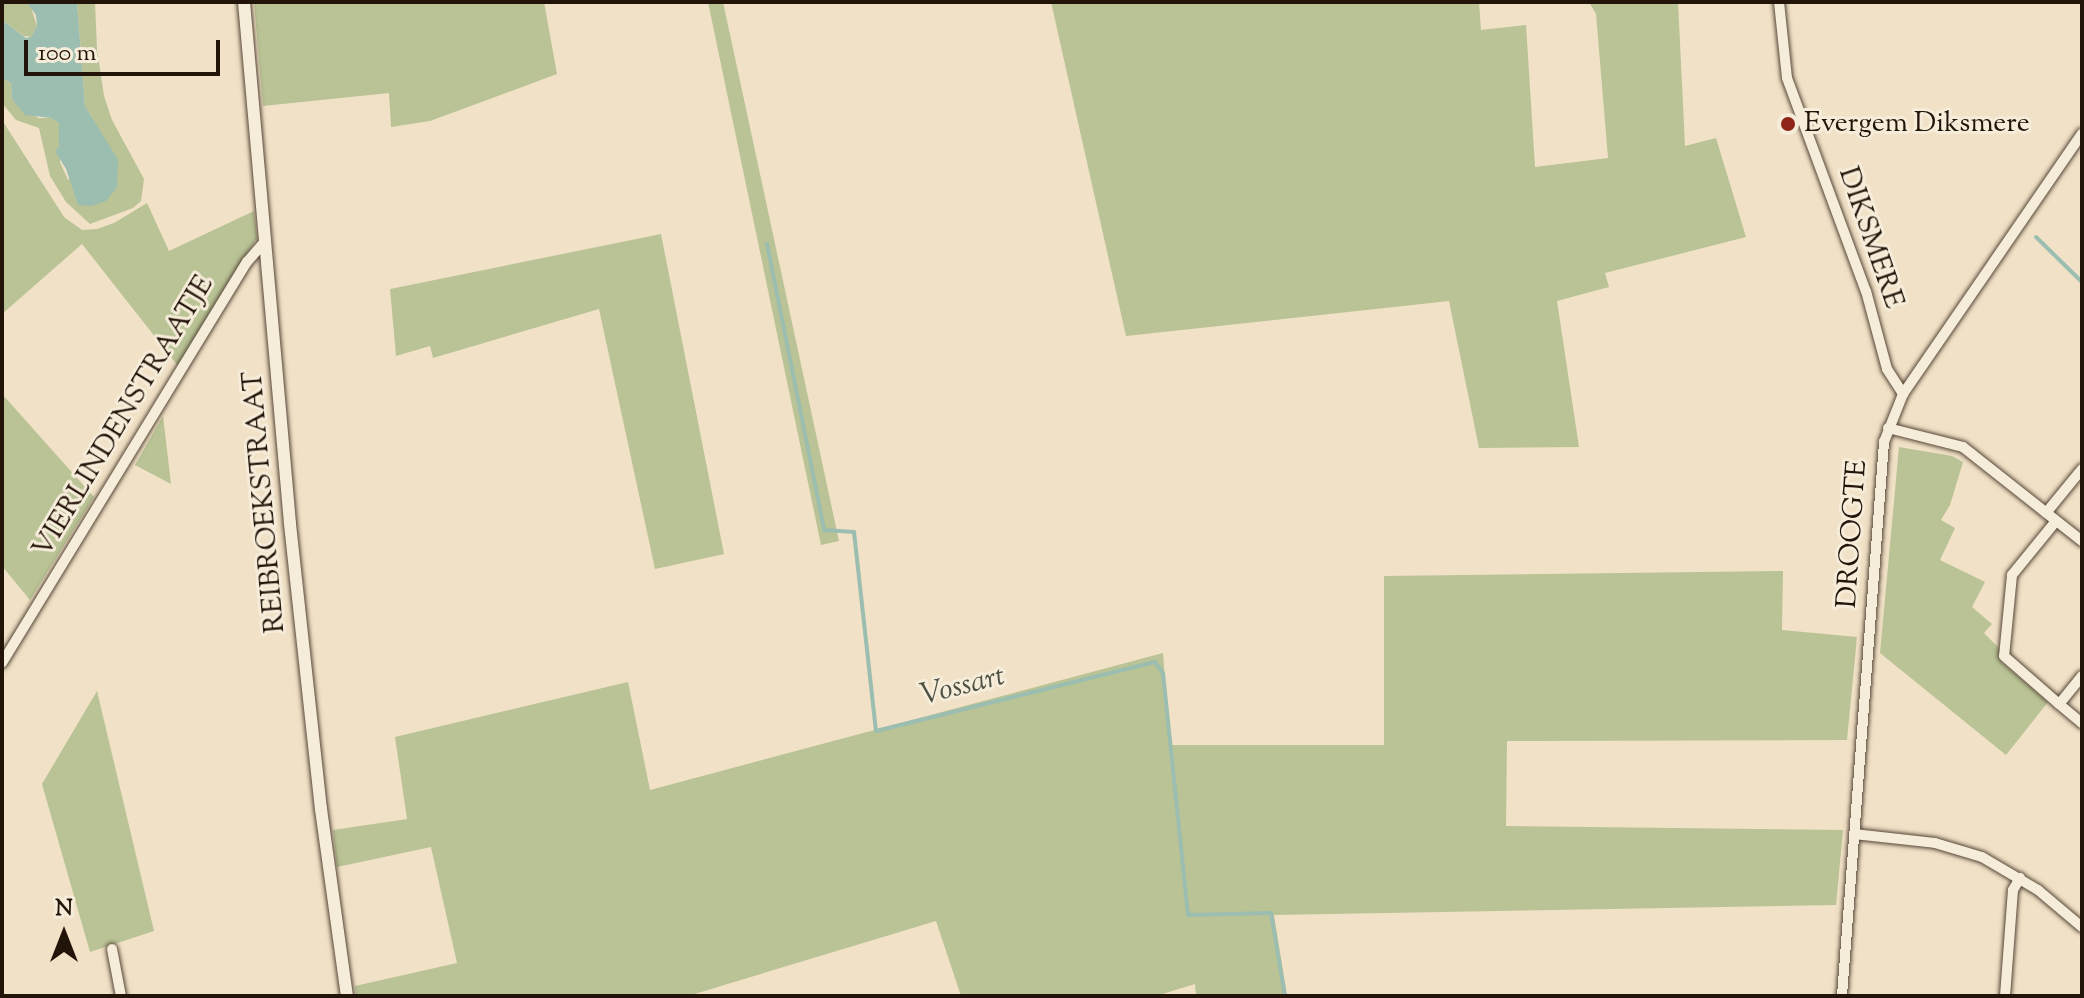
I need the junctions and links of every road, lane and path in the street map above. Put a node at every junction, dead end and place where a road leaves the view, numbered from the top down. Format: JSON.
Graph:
{"nodes":[{"id":1,"x":244,"y":2,"type":"edge"},
{"id":2,"x":1779,"y":2,"type":"edge"},
{"id":3,"x":2082,"y":134,"type":"edge"},
{"id":4,"x":265,"y":241,"type":"junction"},
{"id":5,"x":1903,"y":394,"type":"junction"},
{"id":6,"x":1888,"y":428,"type":"junction"},
{"id":7,"x":2082,"y":469,"type":"edge"},
{"id":8,"x":2046,"y":513,"type":"junction"},
{"id":9,"x":2056,"y":521,"type":"junction"},
{"id":10,"x":2082,"y":541,"type":"edge"},
{"id":11,"x":2,"y":663,"type":"edge"},
{"id":12,"x":2082,"y":676,"type":"edge"},
{"id":13,"x":2059,"y":704,"type":"junction"},
{"id":14,"x":2082,"y":723,"type":"edge"},
{"id":15,"x":1854,"y":834,"type":"junction"},
{"id":16,"x":2020,"y":878,"type":"junction"},
{"id":17,"x":2082,"y":927,"type":"edge"},
{"id":18,"x":112,"y":949,"type":"dead end"},
{"id":19,"x":121,"y":996,"type":"edge"},
{"id":20,"x":347,"y":996,"type":"edge"},
{"id":21,"x":1842,"y":996,"type":"edge"},
{"id":22,"x":2005,"y":996,"type":"edge"}],
"edges":[{"from":1,"to":4,"type":"street","name":"REIBROEKSTRAAT"},
{"from":2,"to":5,"type":"street","name":"DIKSMERE"},
{"from":3,"to":5,"type":"street","name":"DROOGTE"},
{"from":4,"to":11,"type":"street","name":"VIERLINDENSTRAATJE"},
{"from":4,"to":20,"type":"street","name":"REIBROEKSTRAAT"},
{"from":5,"to":6,"type":"street","name":"DROOGTE"},
{"from":6,"to":8,"type":"street"},
{"from":6,"to":15,"type":"street","name":"DROOGTE"},
{"from":7,"to":8,"type":"street"},
{"from":8,"to":9,"type":"street"},
{"from":9,"to":10,"type":"street"},
{"from":9,"to":13,"type":"street"},
{"from":12,"to":13,"type":"street"},
{"from":13,"to":14,"type":"street"},
{"from":15,"to":16,"type":"street"},
{"from":15,"to":21,"type":"street","name":"DROOGTE"},
{"from":16,"to":17,"type":"street"},
{"from":16,"to":22,"type":"street"},
{"from":18,"to":19,"type":"street"}]}
